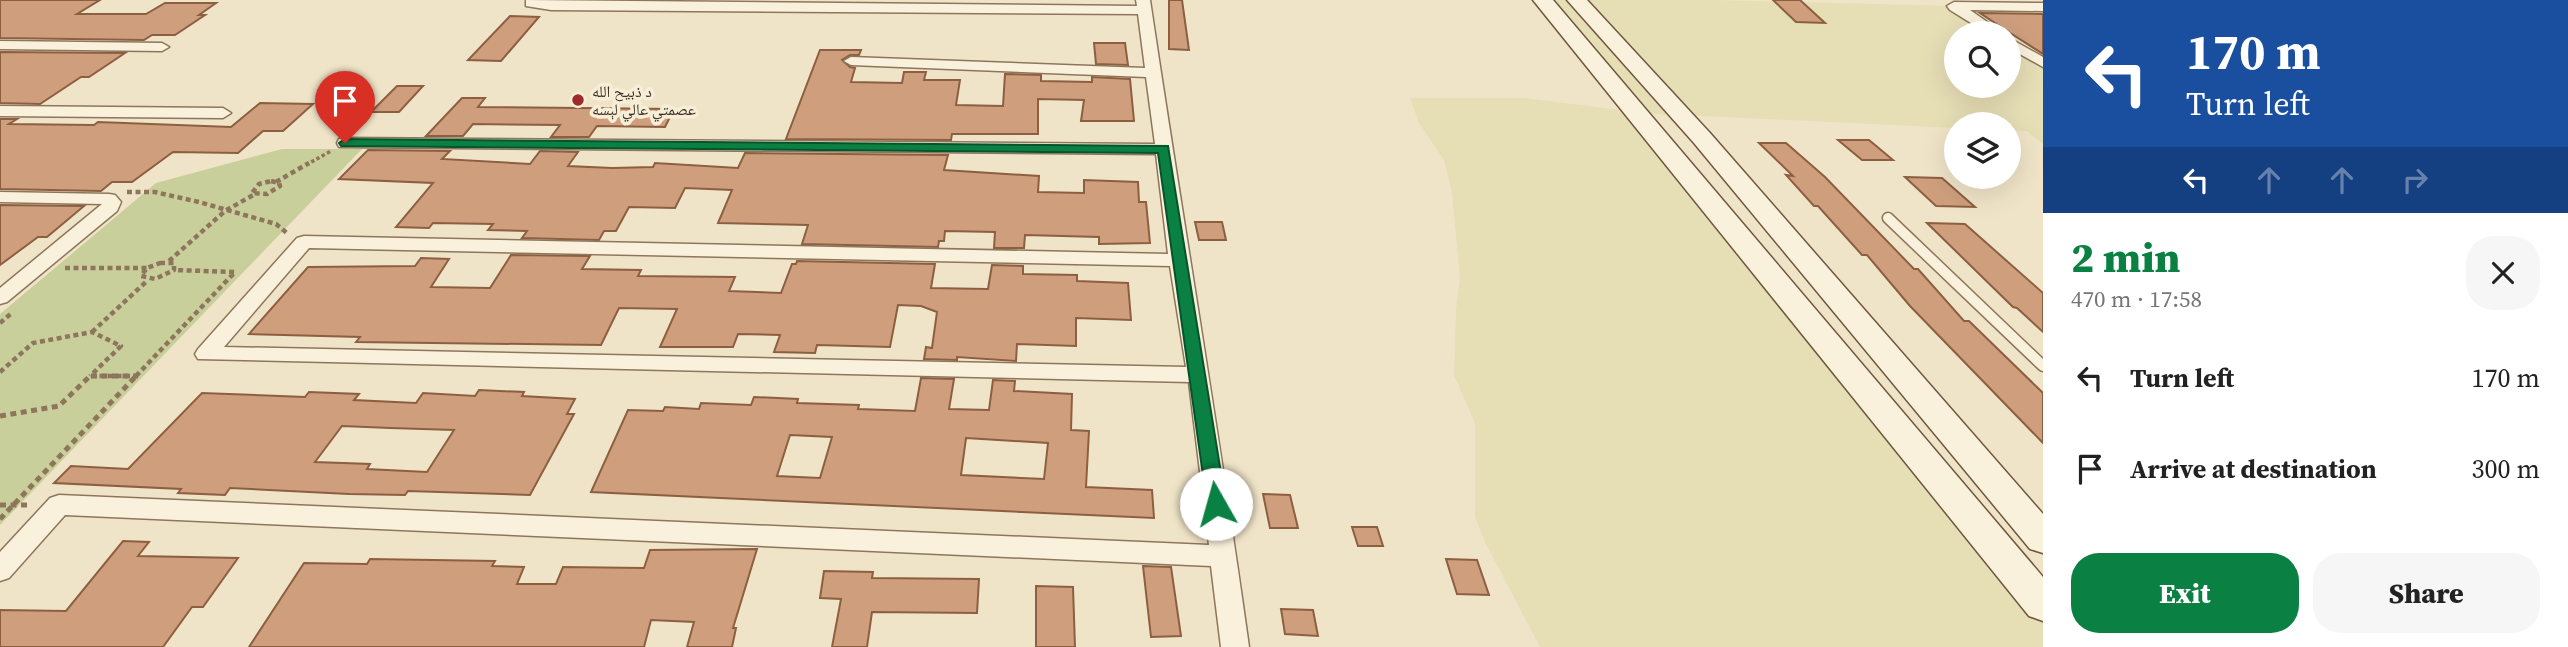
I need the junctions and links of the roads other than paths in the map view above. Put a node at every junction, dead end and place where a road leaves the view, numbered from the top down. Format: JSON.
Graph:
{"nodes":[{"id":1,"x":533,"y":0,"type":"edge"},
{"id":2,"x":1949,"y":3,"type":"edge"},
{"id":3,"x":1144,"y":5,"type":"edge"},
{"id":4,"x":2043,"y":7,"type":"edge"},
{"id":5,"x":1572,"y":13,"type":"edge"},
{"id":6,"x":1977,"y":21,"type":"edge"},
{"id":7,"x":0,"y":45,"type":"edge"},
{"id":8,"x":162,"y":47,"type":"dead end"},
{"id":9,"x":2021,"y":49,"type":"edge"},
{"id":10,"x":851,"y":61,"type":"dead end"},
{"id":11,"x":2043,"y":63,"type":"edge"},
{"id":12,"x":1153,"y":73,"type":"junction"},
{"id":13,"x":0,"y":111,"type":"edge"},
{"id":14,"x":223,"y":114,"type":"dead end"},
{"id":15,"x":345,"y":143,"type":"road end"},
{"id":16,"x":1164,"y":149,"type":"junction"},
{"id":17,"x":0,"y":197,"type":"edge"},
{"id":18,"x":1888,"y":218,"type":"dead end"},
{"id":19,"x":1179,"y":260,"type":"junction"},
{"id":20,"x":0,"y":298,"type":"edge"},
{"id":21,"x":2043,"y":366,"type":"edge"},
{"id":22,"x":1198,"y":375,"type":"junction"},
{"id":23,"x":2043,"y":539,"type":"edge"},
{"id":24,"x":1223,"y":556,"type":"junction"},
{"id":25,"x":0,"y":570,"type":"edge"},
{"id":26,"x":2043,"y":605,"type":"edge"},
{"id":27,"x":1235,"y":647,"type":"edge"}],
"edges":[{"from":1,"to":3,"type":"street"},
{"from":2,"to":4,"type":"street"},
{"from":2,"to":6,"type":"street"},
{"from":3,"to":12,"type":"street"},
{"from":5,"to":23,"type":"main road"},
{"from":5,"to":26,"type":"main road"},
{"from":7,"to":8,"type":"street"},
{"from":9,"to":11,"type":"street"},
{"from":10,"to":12,"type":"street"},
{"from":12,"to":16,"type":"street"},
{"from":13,"to":14,"type":"street"},
{"from":15,"to":16,"type":"street"},
{"from":16,"to":19,"type":"street"},
{"from":17,"to":20,"type":"street"},
{"from":18,"to":21,"type":"lane"},
{"from":19,"to":22,"type":"street"},
{"from":19,"to":22,"type":"street"},
{"from":22,"to":24,"type":"street"},
{"from":24,"to":25,"type":"street"},
{"from":24,"to":27,"type":"street"}]}
